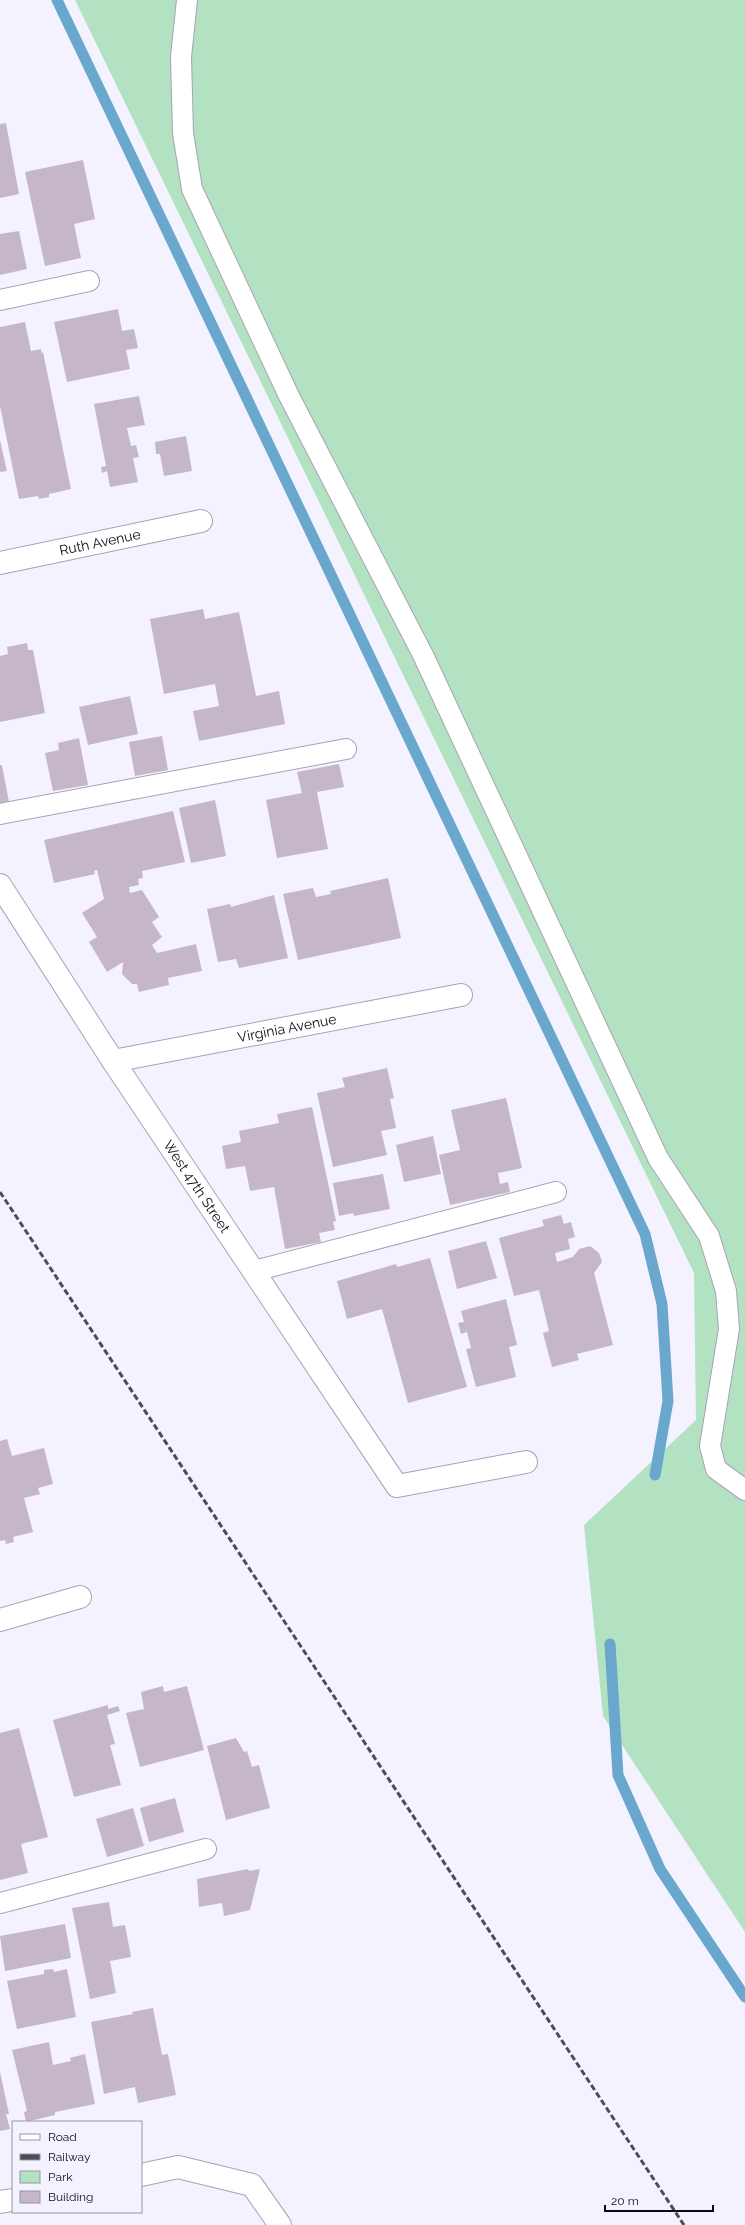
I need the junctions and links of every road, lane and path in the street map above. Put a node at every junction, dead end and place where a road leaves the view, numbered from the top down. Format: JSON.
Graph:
{"nodes":[{"id":1,"x":187,"y":0,"type":"edge"},
{"id":2,"x":89,"y":282,"type":"dead end"},
{"id":3,"x":0,"y":300,"type":"edge"},
{"id":4,"x":201,"y":521,"type":"dead end"},
{"id":5,"x":0,"y":563,"type":"edge"},
{"id":6,"x":346,"y":749,"type":"dead end"},
{"id":7,"x":0,"y":814,"type":"edge"},
{"id":8,"x":0,"y":885,"type":"edge"},
{"id":9,"x":461,"y":995,"type":"dead end"},
{"id":10,"x":113,"y":1062,"type":"junction"},
{"id":11,"x":556,"y":1192,"type":"dead end"},
{"id":12,"x":254,"y":1271,"type":"junction"},
{"id":13,"x":526,"y":1462,"type":"dead end"},
{"id":14,"x":745,"y":1490,"type":"edge"},
{"id":15,"x":80,"y":1597,"type":"dead end"},
{"id":16,"x":0,"y":1620,"type":"edge"},
{"id":17,"x":206,"y":1848,"type":"dead end"},
{"id":18,"x":0,"y":1902,"type":"edge"},
{"id":19,"x":142,"y":2175,"type":"edge"},
{"id":20,"x":12,"y":2200,"type":"edge"},
{"id":21,"x":0,"y":2202,"type":"edge"},
{"id":22,"x":280,"y":2225,"type":"edge"}],
"edges":[{"from":1,"to":14,"type":"lane"},
{"from":2,"to":3,"type":"lane"},
{"from":4,"to":5,"type":"street","name":"Ruth Avenue"},
{"from":6,"to":7,"type":"lane"},
{"from":8,"to":10,"type":"street","name":"West 47th Street"},
{"from":9,"to":10,"type":"street","name":"Virginia Avenue"},
{"from":10,"to":12,"type":"street","name":"West 47th Street"},
{"from":11,"to":12,"type":"lane"},
{"from":12,"to":13,"type":"street","name":"West 47th Street"},
{"from":15,"to":16,"type":"street"},
{"from":17,"to":18,"type":"lane"},
{"from":19,"to":22,"type":"street"},
{"from":20,"to":21,"type":"street"}]}
